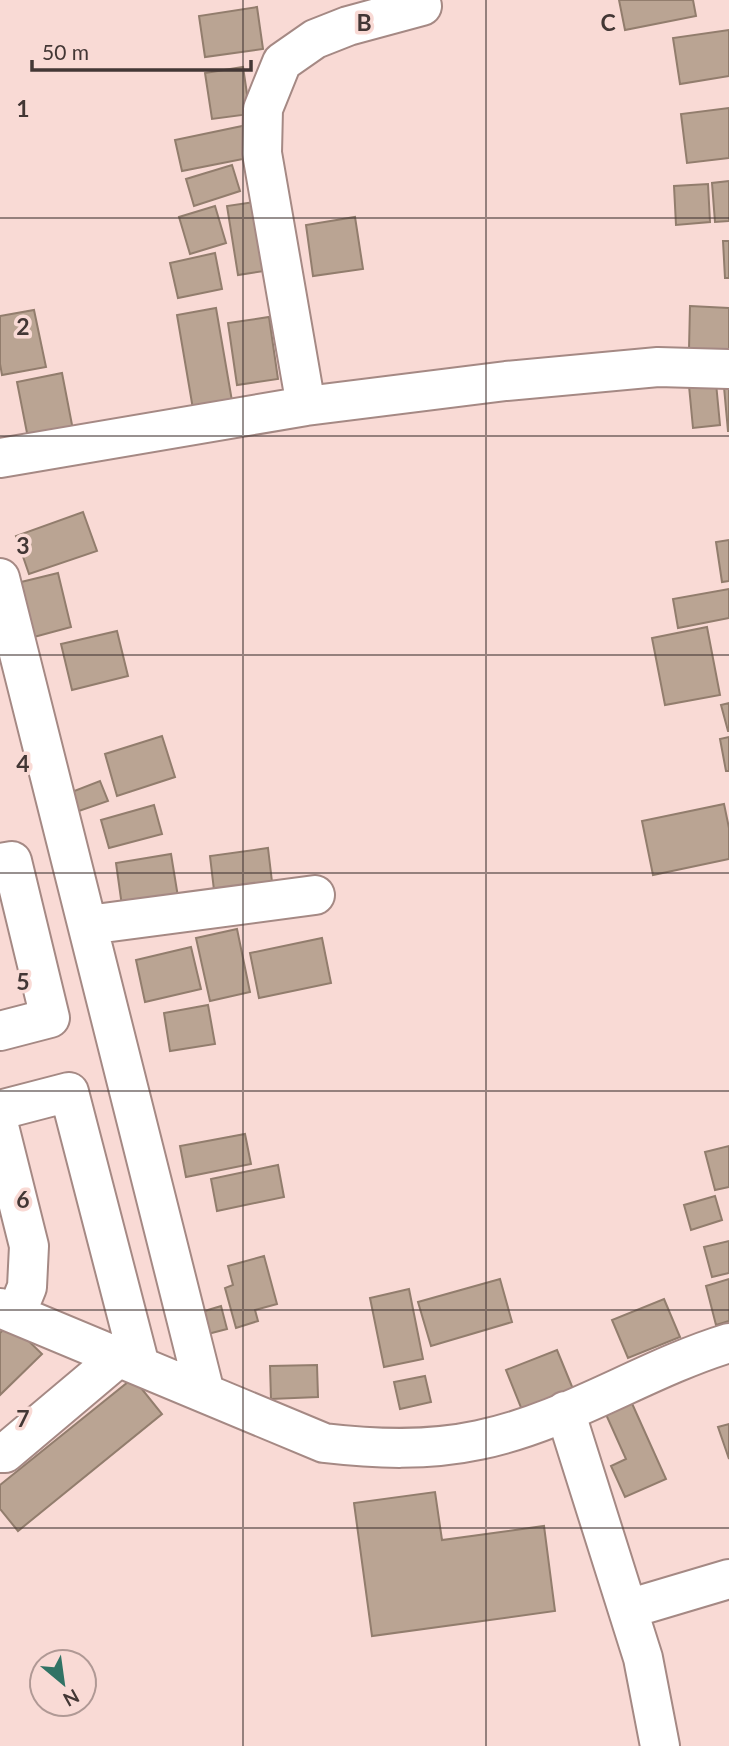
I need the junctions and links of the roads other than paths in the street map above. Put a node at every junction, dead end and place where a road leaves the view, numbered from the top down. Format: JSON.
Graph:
{"nodes":[{"id":1,"x":422,"y":6,"type":"dead end"},
{"id":2,"x":729,"y":369,"type":"edge"},
{"id":3,"x":306,"y":406,"type":"junction"},
{"id":4,"x":0,"y":458,"type":"edge"},
{"id":5,"x":0,"y":578,"type":"edge"},
{"id":6,"x":0,"y":863,"type":"edge"},
{"id":7,"x":315,"y":895,"type":"dead end"},
{"id":8,"x":88,"y":925,"type":"junction"},
{"id":9,"x":0,"y":1031,"type":"edge"},
{"id":10,"x":1,"y":1130,"type":"edge"},
{"id":11,"x":8,"y":1311,"type":"edge"},
{"id":12,"x":729,"y":1343,"type":"edge"},
{"id":13,"x":129,"y":1361,"type":"junction"},
{"id":14,"x":205,"y":1393,"type":"junction"},
{"id":15,"x":565,"y":1411,"type":"junction"},
{"id":16,"x":0,"y":1454,"type":"edge"},
{"id":17,"x":729,"y":1579,"type":"edge"},
{"id":18,"x":628,"y":1609,"type":"junction"},
{"id":19,"x":660,"y":1746,"type":"edge"}],
"edges":[{"from":1,"to":3,"type":"street"},
{"from":2,"to":3,"type":"street"},
{"from":3,"to":4,"type":"street"},
{"from":5,"to":8,"type":"street"},
{"from":6,"to":9,"type":"street"},
{"from":7,"to":8,"type":"street"},
{"from":8,"to":14,"type":"street"},
{"from":10,"to":11,"type":"street"},
{"from":10,"to":13,"type":"street"},
{"from":11,"to":13,"type":"street"},
{"from":12,"to":15,"type":"street"},
{"from":13,"to":14,"type":"street"},
{"from":13,"to":16,"type":"street"},
{"from":14,"to":15,"type":"street"},
{"from":15,"to":18,"type":"street"},
{"from":17,"to":18,"type":"street"},
{"from":18,"to":19,"type":"street"}]}
